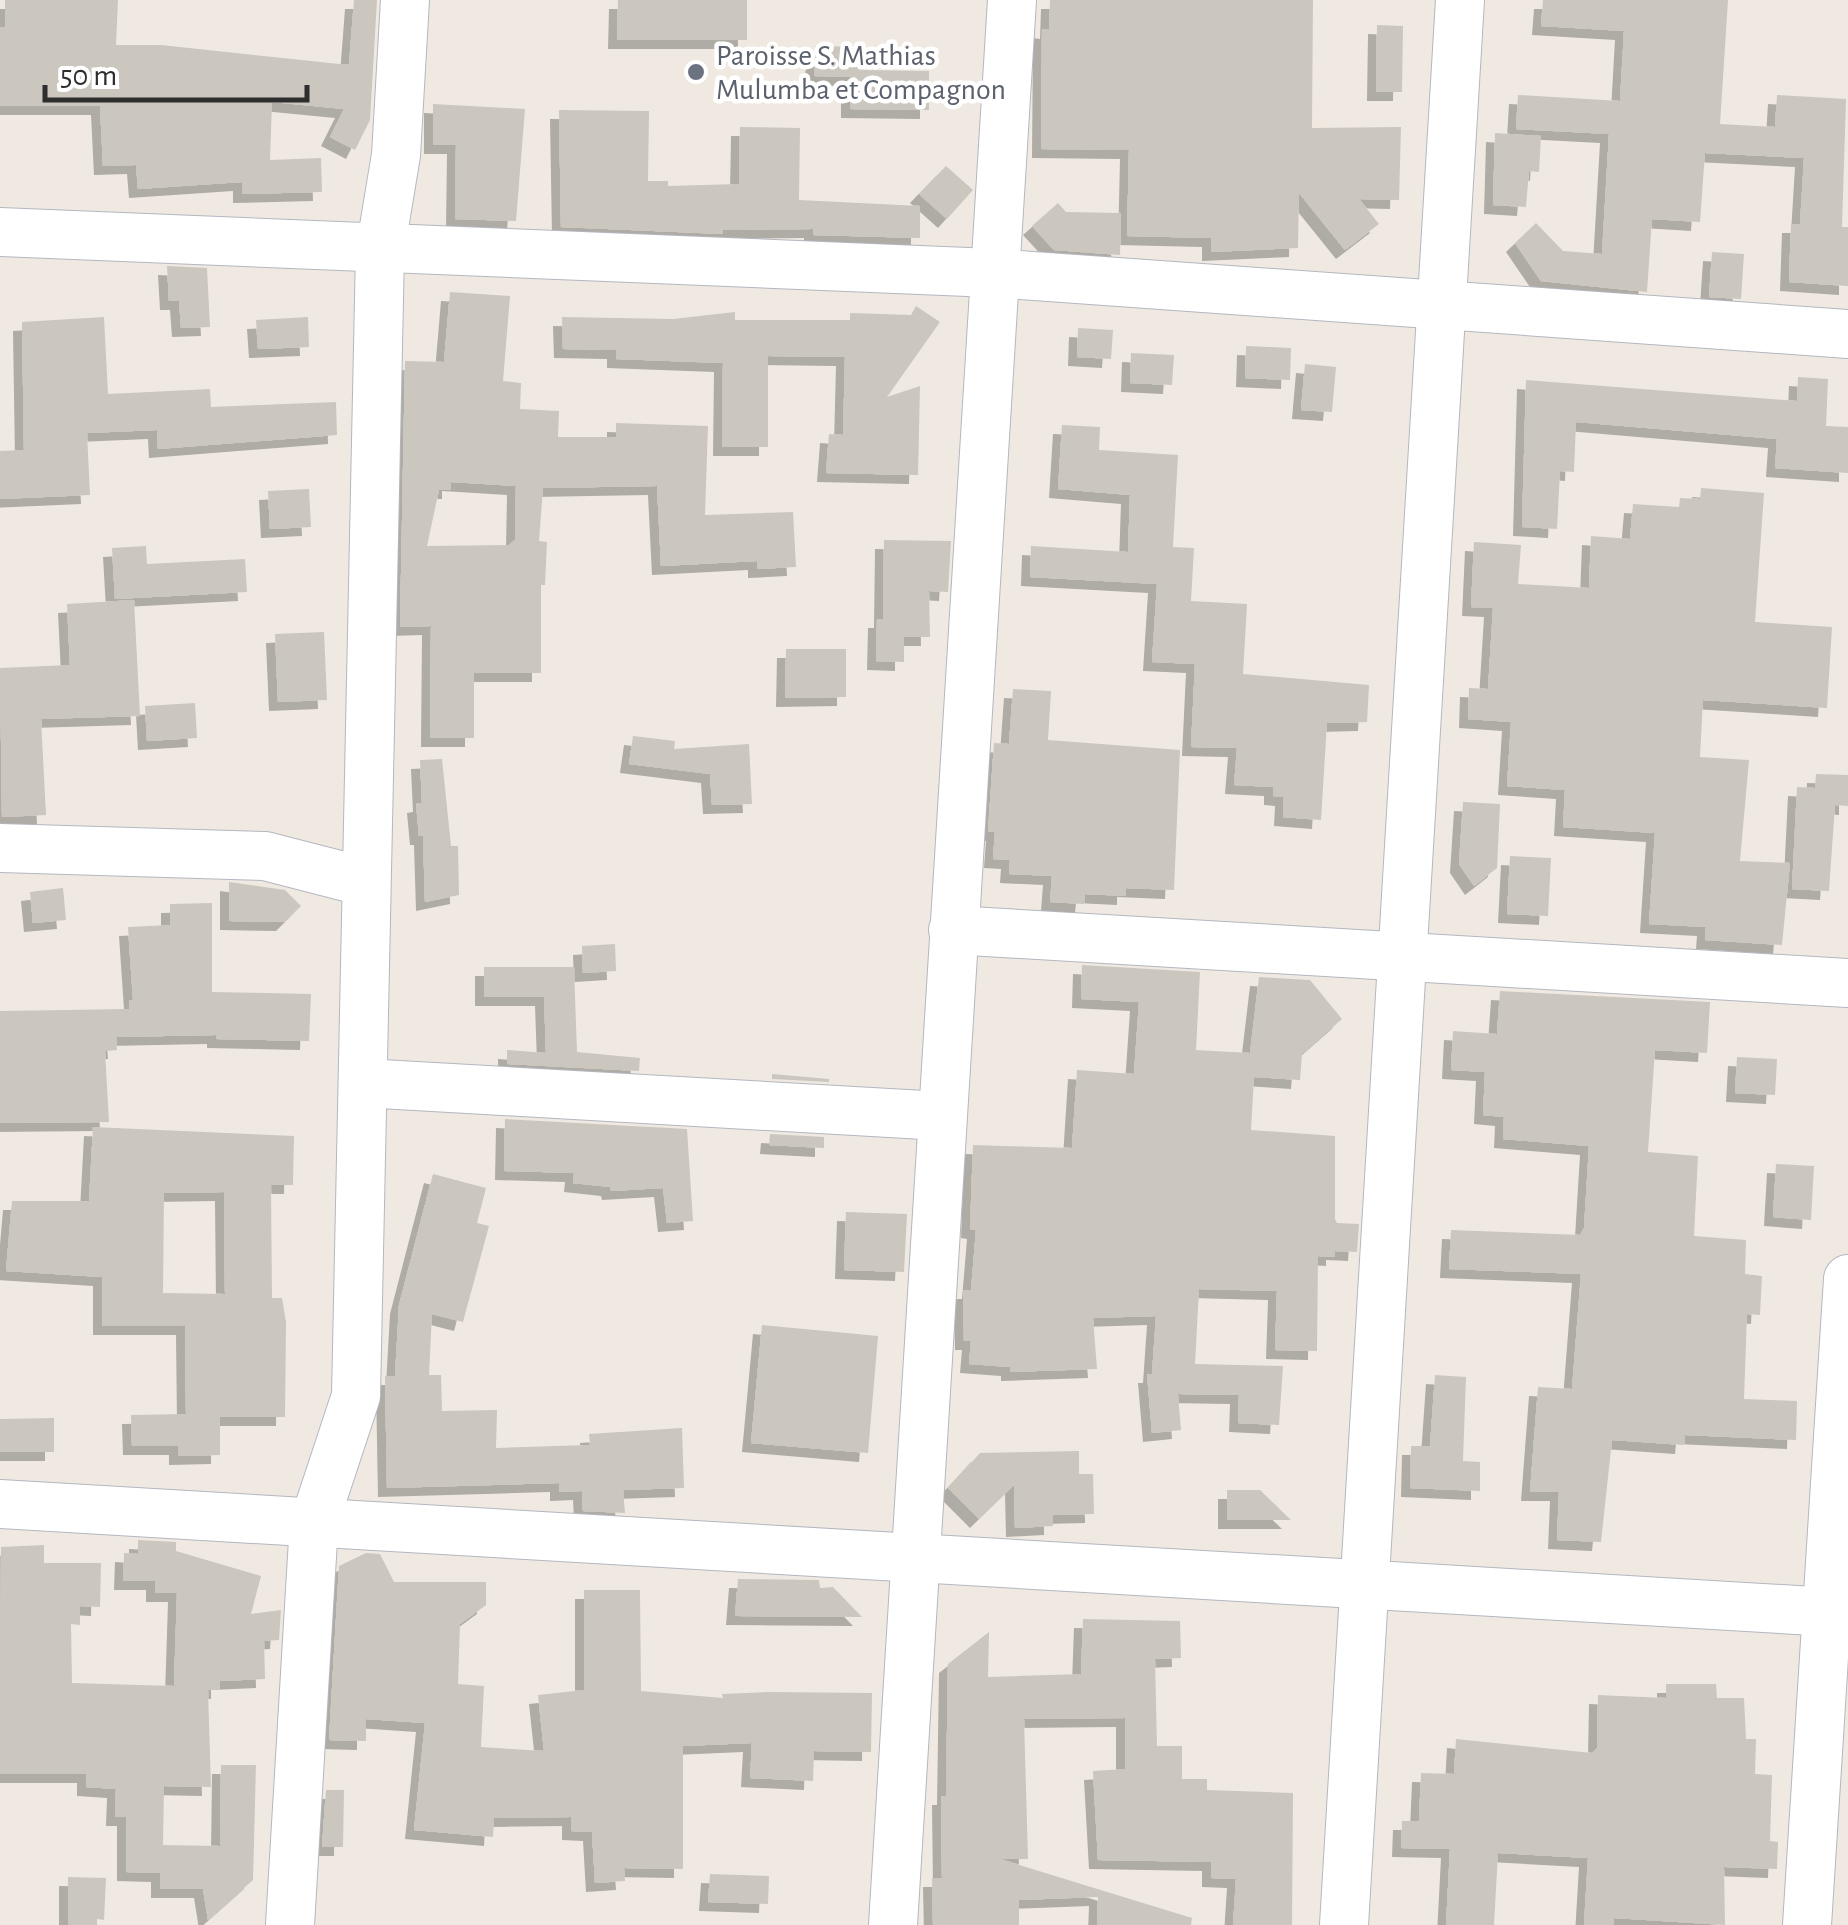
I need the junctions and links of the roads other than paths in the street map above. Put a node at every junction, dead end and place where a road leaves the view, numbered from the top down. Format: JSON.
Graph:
{"nodes":[{"id":1,"x":405,"y":0,"type":"edge"},
{"id":2,"x":1012,"y":0,"type":"edge"},
{"id":3,"x":1460,"y":0,"type":"edge"},
{"id":4,"x":0,"y":232,"type":"edge"},
{"id":5,"x":380,"y":250,"type":"junction"},
{"id":6,"x":992,"y":273,"type":"junction"},
{"id":7,"x":1441,"y":305,"type":"junction"},
{"id":8,"x":1848,"y":334,"type":"edge"},
{"id":9,"x":0,"y":848,"type":"edge"},
{"id":10,"x":366,"y":882,"type":"junction"},
{"id":11,"x":953,"y":930,"type":"junction"},
{"id":12,"x":1402,"y":956,"type":"junction"},
{"id":13,"x":1848,"y":982,"type":"edge"},
{"id":14,"x":363,"y":1084,"type":"junction"},
{"id":15,"x":942,"y":1116,"type":"junction"},
{"id":16,"x":1848,"y":1278,"type":"edge"},
{"id":17,"x":0,"y":1504,"type":"edge"},
{"id":18,"x":314,"y":1523,"type":"junction"},
{"id":19,"x":916,"y":1558,"type":"junction"},
{"id":20,"x":1364,"y":1584,"type":"junction"},
{"id":21,"x":1838,"y":1613,"type":"edge"},
{"id":22,"x":290,"y":1925,"type":"edge"},
{"id":23,"x":893,"y":1925,"type":"edge"},
{"id":24,"x":1344,"y":1925,"type":"edge"},
{"id":25,"x":1808,"y":1925,"type":"edge"}],
"edges":[{"from":1,"to":5,"type":"street"},
{"from":2,"to":6,"type":"street"},
{"from":3,"to":7,"type":"street"},
{"from":4,"to":5,"type":"street"},
{"from":5,"to":6,"type":"street"},
{"from":5,"to":10,"type":"street"},
{"from":6,"to":7,"type":"street"},
{"from":6,"to":11,"type":"street"},
{"from":7,"to":8,"type":"street"},
{"from":7,"to":12,"type":"street"},
{"from":9,"to":10,"type":"street"},
{"from":10,"to":14,"type":"street"},
{"from":11,"to":12,"type":"street"},
{"from":11,"to":15,"type":"street"},
{"from":12,"to":13,"type":"street"},
{"from":12,"to":20,"type":"street"},
{"from":14,"to":15,"type":"street"},
{"from":14,"to":18,"type":"street"},
{"from":15,"to":19,"type":"street"},
{"from":16,"to":21,"type":"street"},
{"from":17,"to":18,"type":"street"},
{"from":18,"to":19,"type":"street"},
{"from":18,"to":22,"type":"street"},
{"from":19,"to":20,"type":"street"},
{"from":19,"to":23,"type":"street"},
{"from":20,"to":21,"type":"street"},
{"from":20,"to":24,"type":"street"},
{"from":21,"to":25,"type":"street"}]}
